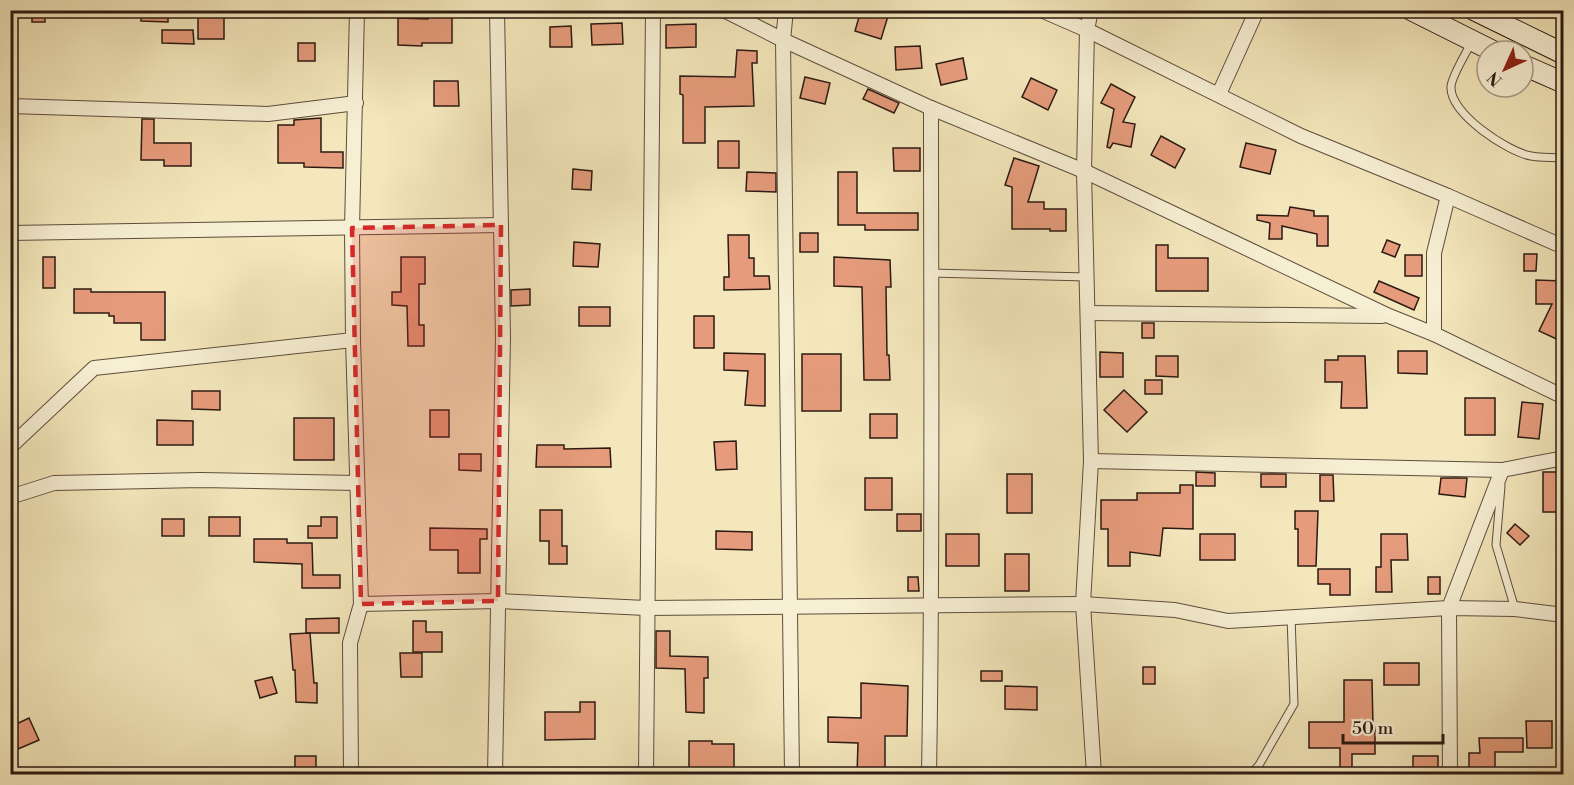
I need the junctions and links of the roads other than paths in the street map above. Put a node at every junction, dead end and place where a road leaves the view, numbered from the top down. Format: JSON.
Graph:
{"nodes":[{"id":1,"x":357,"y":10,"type":"edge"},
{"id":2,"x":497,"y":10,"type":"edge"},
{"id":3,"x":653,"y":10,"type":"edge"},
{"id":4,"x":724,"y":10,"type":"edge"},
{"id":5,"x":786,"y":10,"type":"edge"},
{"id":6,"x":1041,"y":10,"type":"edge"},
{"id":7,"x":1091,"y":10,"type":"edge"},
{"id":8,"x":1257,"y":10,"type":"edge"},
{"id":9,"x":1411,"y":10,"type":"edge"},
{"id":10,"x":1474,"y":10,"type":"edge"},
{"id":11,"x":1087,"y":30,"type":"junction"},
{"id":12,"x":783,"y":40,"type":"junction"},
{"id":13,"x":1472,"y":41,"type":"junction"},
{"id":14,"x":1475,"y":42,"type":"edge"},
{"id":15,"x":1563,"y":54,"type":"edge"},
{"id":16,"x":1535,"y":70,"type":"edge"},
{"id":17,"x":1563,"y":83,"type":"edge"},
{"id":18,"x":1219,"y":94,"type":"junction"},
{"id":19,"x":356,"y":104,"type":"junction"},
{"id":20,"x":10,"y":106,"type":"edge"},
{"id":21,"x":932,"y":108,"type":"junction"},
{"id":22,"x":1563,"y":158,"type":"edge"},
{"id":23,"x":1084,"y":171,"type":"junction"},
{"id":24,"x":1448,"y":196,"type":"junction"},
{"id":25,"x":501,"y":225,"type":"junction"},
{"id":26,"x":352,"y":228,"type":"junction"},
{"id":27,"x":10,"y":234,"type":"edge"},
{"id":28,"x":1563,"y":247,"type":"edge"},
{"id":29,"x":931,"y":273,"type":"junction"},
{"id":30,"x":1087,"y":277,"type":"junction"},
{"id":31,"x":1088,"y":313,"type":"junction"},
{"id":32,"x":1389,"y":316,"type":"junction"},
{"id":33,"x":1434,"y":334,"type":"junction"},
{"id":34,"x":353,"y":340,"type":"junction"},
{"id":35,"x":1563,"y":397,"type":"edge"},
{"id":36,"x":10,"y":447,"type":"edge"},
{"id":37,"x":1563,"y":458,"type":"edge"},
{"id":38,"x":1091,"y":461,"type":"junction"},
{"id":39,"x":1502,"y":470,"type":"junction"},
{"id":40,"x":356,"y":483,"type":"junction"},
{"id":41,"x":10,"y":497,"type":"edge"},
{"id":42,"x":498,"y":602,"type":"junction"},
{"id":43,"x":361,"y":604,"type":"junction"},
{"id":44,"x":1083,"y":604,"type":"junction"},
{"id":45,"x":932,"y":606,"type":"junction"},
{"id":46,"x":646,"y":608,"type":"junction"},
{"id":47,"x":790,"y":608,"type":"junction"},
{"id":48,"x":1449,"y":608,"type":"junction"},
{"id":49,"x":1515,"y":609,"type":"junction"},
{"id":50,"x":1563,"y":615,"type":"edge"},
{"id":51,"x":1291,"y":616,"type":"junction"},
{"id":52,"x":351,"y":774,"type":"edge"},
{"id":53,"x":495,"y":774,"type":"edge"},
{"id":54,"x":646,"y":774,"type":"edge"},
{"id":55,"x":792,"y":774,"type":"edge"},
{"id":56,"x":929,"y":774,"type":"edge"},
{"id":57,"x":1094,"y":774,"type":"edge"},
{"id":58,"x":1251,"y":774,"type":"edge"},
{"id":59,"x":1450,"y":774,"type":"edge"}],
"edges":[{"from":1,"to":19,"type":"street"},
{"from":2,"to":25,"type":"street"},
{"from":3,"to":46,"type":"street"},
{"from":4,"to":12,"type":"street"},
{"from":5,"to":12,"type":"street"},
{"from":6,"to":11,"type":"street"},
{"from":7,"to":11,"type":"street"},
{"from":8,"to":18,"type":"street"},
{"from":9,"to":13,"type":"main road"},
{"from":10,"to":15,"type":"main road"},
{"from":11,"to":18,"type":"street"},
{"from":11,"to":23,"type":"street"},
{"from":12,"to":21,"type":"street"},
{"from":12,"to":47,"type":"street"},
{"from":13,"to":14,"type":"main road"},
{"from":13,"to":22,"type":"lane"},
{"from":16,"to":17,"type":"main road"},
{"from":18,"to":24,"type":"street"},
{"from":19,"to":20,"type":"street"},
{"from":19,"to":26,"type":"street"},
{"from":21,"to":23,"type":"street"},
{"from":21,"to":29,"type":"street"},
{"from":23,"to":30,"type":"street"},
{"from":23,"to":32,"type":"street"},
{"from":24,"to":28,"type":"street"},
{"from":24,"to":33,"type":"street"},
{"from":25,"to":26,"type":"street"},
{"from":25,"to":42,"type":"street"},
{"from":26,"to":27,"type":"street"},
{"from":26,"to":34,"type":"street"},
{"from":29,"to":30,"type":"lane"},
{"from":29,"to":45,"type":"street"},
{"from":30,"to":31,"type":"street"},
{"from":31,"to":32,"type":"street"},
{"from":31,"to":38,"type":"street"},
{"from":32,"to":33,"type":"street"},
{"from":33,"to":35,"type":"street"},
{"from":34,"to":36,"type":"street"},
{"from":34,"to":40,"type":"street"},
{"from":37,"to":39,"type":"street"},
{"from":38,"to":39,"type":"street"},
{"from":38,"to":44,"type":"street"},
{"from":39,"to":48,"type":"street"},
{"from":39,"to":49,"type":"lane"},
{"from":40,"to":41,"type":"street"},
{"from":40,"to":43,"type":"street"},
{"from":42,"to":43,"type":"street"},
{"from":42,"to":46,"type":"street"},
{"from":42,"to":53,"type":"street"},
{"from":43,"to":52,"type":"street"},
{"from":44,"to":45,"type":"street"},
{"from":44,"to":51,"type":"street"},
{"from":44,"to":57,"type":"street"},
{"from":45,"to":47,"type":"street"},
{"from":45,"to":56,"type":"street"},
{"from":46,"to":47,"type":"street"},
{"from":46,"to":54,"type":"street"},
{"from":47,"to":55,"type":"street"},
{"from":48,"to":49,"type":"street"},
{"from":48,"to":51,"type":"street"},
{"from":48,"to":59,"type":"street"},
{"from":49,"to":50,"type":"street"},
{"from":51,"to":58,"type":"lane"}]}
